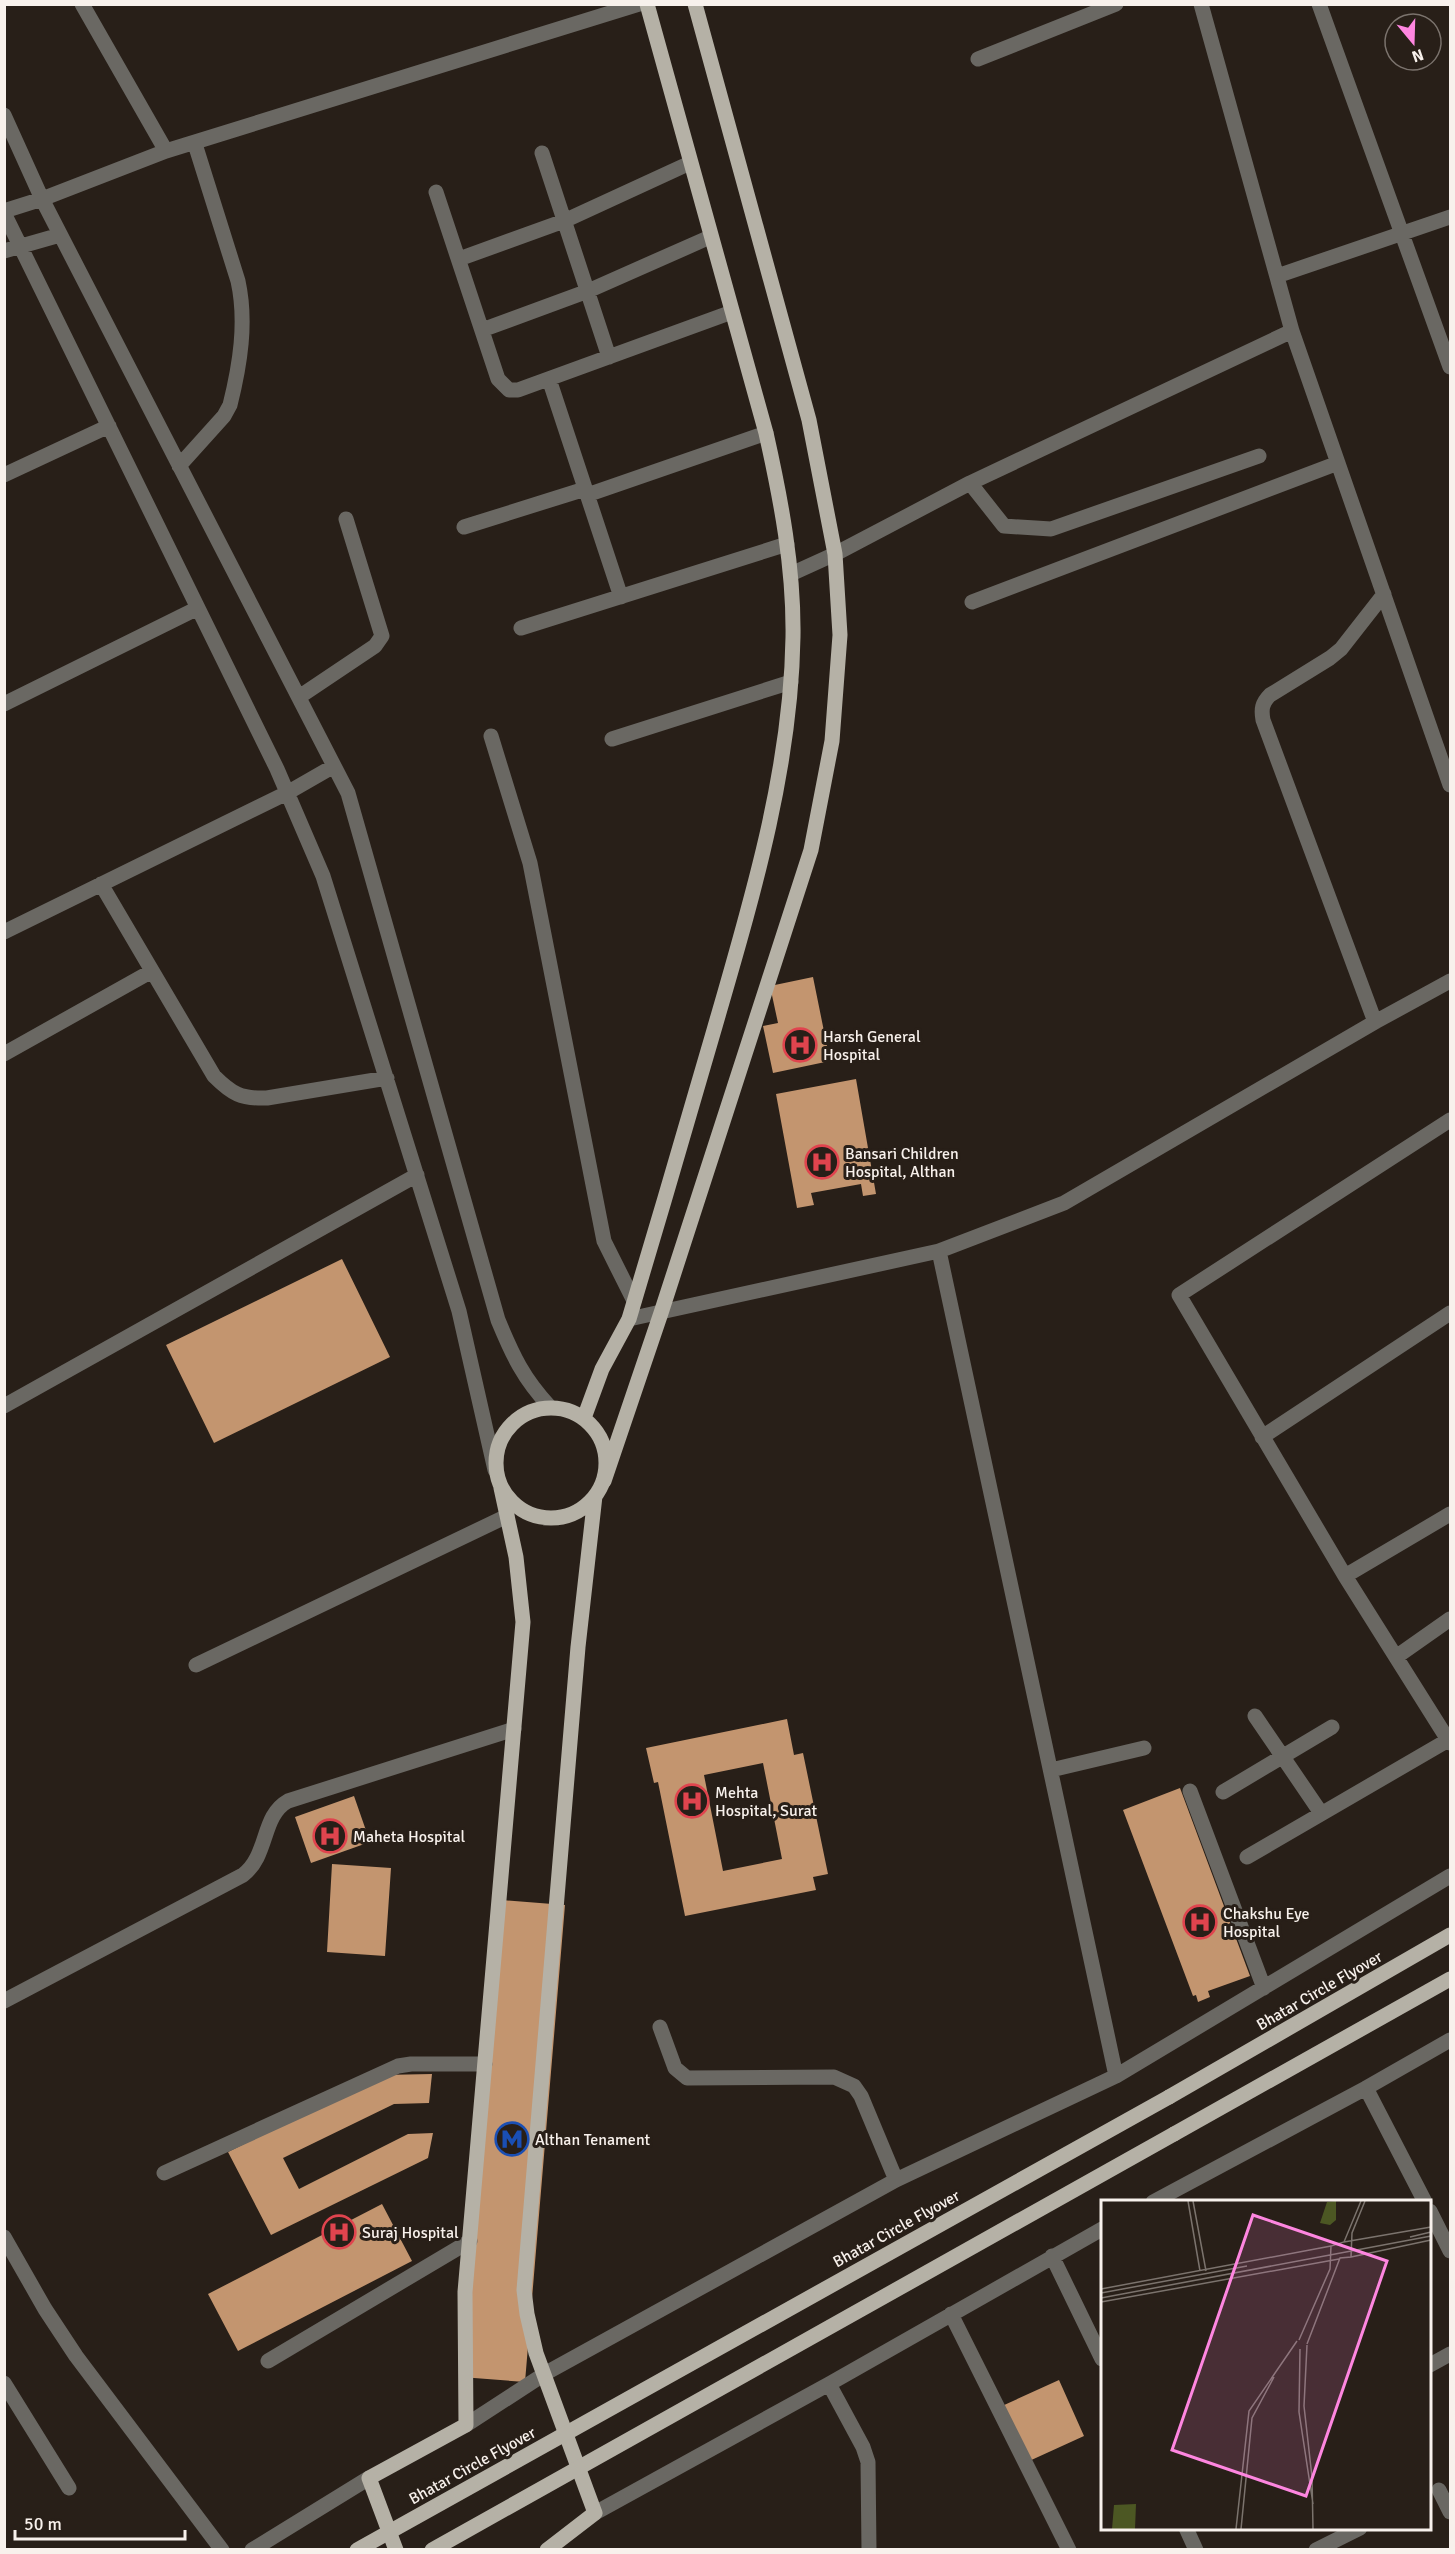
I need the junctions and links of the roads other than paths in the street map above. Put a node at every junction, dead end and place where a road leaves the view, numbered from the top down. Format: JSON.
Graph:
{"nodes":[{"id":1,"x":82,"y":4,"type":"edge"},
{"id":2,"x":639,"y":4,"type":"edge"},
{"id":3,"x":647,"y":4,"type":"edge"},
{"id":4,"x":695,"y":4,"type":"edge"},
{"id":5,"x":1116,"y":4,"type":"edge"},
{"id":6,"x":1201,"y":4,"type":"edge"},
{"id":7,"x":1319,"y":4,"type":"edge"},
{"id":8,"x":978,"y":59,"type":"dead end"},
{"id":9,"x":4,"y":115,"type":"edge"},
{"id":10,"x":195,"y":144,"type":"junction"},
{"id":11,"x":166,"y":151,"type":"junction"},
{"id":12,"x":542,"y":153,"type":"dead end"},
{"id":13,"x":690,"y":163,"type":"junction"},
{"id":14,"x":436,"y":192,"type":"dead end"},
{"id":15,"x":42,"y":199,"type":"junction"},
{"id":16,"x":4,"y":212,"type":"edge"},
{"id":17,"x":1450,"y":217,"type":"edge"},
{"id":18,"x":564,"y":221,"type":"junction"},
{"id":19,"x":60,"y":234,"type":"junction"},
{"id":20,"x":1402,"y":234,"type":"junction"},
{"id":21,"x":710,"y":237,"type":"junction"},
{"id":22,"x":21,"y":246,"type":"junction"},
{"id":23,"x":4,"y":252,"type":"edge"},
{"id":24,"x":459,"y":259,"type":"junction"},
{"id":25,"x":1277,"y":276,"type":"junction"},
{"id":26,"x":588,"y":291,"type":"junction"},
{"id":27,"x":732,"y":312,"type":"junction"},
{"id":28,"x":482,"y":330,"type":"junction"},
{"id":29,"x":1292,"y":331,"type":"junction"},
{"id":30,"x":609,"y":357,"type":"junction"},
{"id":31,"x":1450,"y":367,"type":"edge"},
{"id":32,"x":549,"y":379,"type":"junction"},
{"id":33,"x":109,"y":426,"type":"junction"},
{"id":34,"x":766,"y":433,"type":"junction"},
{"id":35,"x":1259,"y":456,"type":"dead end"},
{"id":36,"x":1338,"y":463,"type":"junction"},
{"id":37,"x":180,"y":466,"type":"junction"},
{"id":38,"x":4,"y":475,"type":"edge"},
{"id":39,"x":970,"y":483,"type":"junction"},
{"id":40,"x":586,"y":492,"type":"junction"},
{"id":41,"x":346,"y":519,"type":"dead end"},
{"id":42,"x":464,"y":527,"type":"dead end"},
{"id":43,"x":787,"y":543,"type":"junction"},
{"id":44,"x":835,"y":554,"type":"junction"},
{"id":45,"x":791,"y":574,"type":"junction"},
{"id":46,"x":1384,"y":594,"type":"junction"},
{"id":47,"x":621,"y":597,"type":"junction"},
{"id":48,"x":972,"y":602,"type":"dead end"},
{"id":49,"x":198,"y":608,"type":"junction"},
{"id":50,"x":521,"y":628,"type":"dead end"},
{"id":51,"x":790,"y":682,"type":"junction"},
{"id":52,"x":299,"y":697,"type":"junction"},
{"id":53,"x":4,"y":704,"type":"edge"},
{"id":54,"x":491,"y":736,"type":"dead end"},
{"id":55,"x":612,"y":739,"type":"dead end"},
{"id":56,"x":334,"y":766,"type":"junction"},
{"id":57,"x":1450,"y":785,"type":"edge"},
{"id":58,"x":287,"y":793,"type":"junction"},
{"id":59,"x":101,"y":884,"type":"junction"},
{"id":60,"x":4,"y":932,"type":"edge"},
{"id":61,"x":152,"y":971,"type":"junction"},
{"id":62,"x":1450,"y":981,"type":"edge"},
{"id":63,"x":1375,"y":1022,"type":"junction"},
{"id":64,"x":4,"y":1054,"type":"edge"},
{"id":65,"x":387,"y":1078,"type":"junction"},
{"id":66,"x":1450,"y":1120,"type":"edge"},
{"id":67,"x":417,"y":1175,"type":"junction"},
{"id":68,"x":939,"y":1251,"type":"junction"},
{"id":69,"x":634,"y":1301,"type":"junction"},
{"id":70,"x":661,"y":1313,"type":"junction"},
{"id":71,"x":1450,"y":1313,"type":"edge"},
{"id":72,"x":629,"y":1319,"type":"junction"},
{"id":73,"x":4,"y":1406,"type":"edge"},
{"id":74,"x":550,"y":1407,"type":"junction"},
{"id":75,"x":584,"y":1418,"type":"junction"},
{"id":76,"x":1262,"y":1437,"type":"junction"},
{"id":77,"x":495,"y":1470,"type":"junction"},
{"id":78,"x":604,"y":1481,"type":"junction"},
{"id":79,"x":501,"y":1488,"type":"junction"},
{"id":80,"x":595,"y":1496,"type":"junction"},
{"id":81,"x":1450,"y":1514,"type":"edge"},
{"id":82,"x":507,"y":1516,"type":"junction"},
{"id":83,"x":1345,"y":1576,"type":"junction"},
{"id":84,"x":1450,"y":1619,"type":"edge"},
{"id":85,"x":1396,"y":1657,"type":"junction"},
{"id":86,"x":196,"y":1665,"type":"dead end"},
{"id":87,"x":1255,"y":1716,"type":"dead end"},
{"id":88,"x":1332,"y":1727,"type":"dead end"},
{"id":89,"x":514,"y":1730,"type":"junction"},
{"id":90,"x":1450,"y":1740,"type":"edge"},
{"id":91,"x":1144,"y":1748,"type":"dead end"},
{"id":92,"x":1282,"y":1758,"type":"junction"},
{"id":93,"x":1051,"y":1770,"type":"junction"},
{"id":94,"x":1190,"y":1791,"type":"dead end"},
{"id":95,"x":1223,"y":1792,"type":"dead end"},
{"id":96,"x":1321,"y":1813,"type":"junction"},
{"id":97,"x":1247,"y":1857,"type":"dead end"},
{"id":98,"x":1450,"y":1876,"type":"edge"},
{"id":99,"x":1450,"y":1935,"type":"edge"},
{"id":100,"x":1450,"y":1980,"type":"edge"},
{"id":101,"x":1264,"y":1988,"type":"junction"},
{"id":102,"x":4,"y":2001,"type":"edge"},
{"id":103,"x":660,"y":2027,"type":"dead end"},
{"id":104,"x":1450,"y":2040,"type":"edge"},
{"id":105,"x":485,"y":2064,"type":"junction"},
{"id":106,"x":1116,"y":2076,"type":"junction"},
{"id":107,"x":1366,"y":2088,"type":"junction"},
{"id":108,"x":164,"y":2173,"type":"dead end"},
{"id":109,"x":896,"y":2180,"type":"junction"},
{"id":110,"x":1162,"y":2199,"type":"edge"},
{"id":111,"x":1424,"y":2200,"type":"edge"},
{"id":112,"x":1433,"y":2227,"type":"edge"},
{"id":113,"x":1101,"y":2230,"type":"edge"},
{"id":114,"x":4,"y":2237,"type":"edge"},
{"id":115,"x":470,"y":2241,"type":"junction"},
{"id":116,"x":1450,"y":2251,"type":"edge"},
{"id":117,"x":1052,"y":2256,"type":"junction"},
{"id":118,"x":951,"y":2314,"type":"junction"},
{"id":119,"x":1450,"y":2354,"type":"edge"},
{"id":120,"x":1101,"y":2357,"type":"edge"},
{"id":121,"x":268,"y":2361,"type":"dead end"},
{"id":122,"x":1431,"y":2364,"type":"edge"},
{"id":123,"x":546,"y":2373,"type":"junction"},
{"id":124,"x":4,"y":2383,"type":"edge"},
{"id":125,"x":829,"y":2384,"type":"junction"},
{"id":126,"x":466,"y":2425,"type":"junction"},
{"id":127,"x":369,"y":2478,"type":"junction"},
{"id":128,"x":69,"y":2488,"type":"dead end"},
{"id":129,"x":1440,"y":2490,"type":"edge"},
{"id":130,"x":1450,"y":2512,"type":"edge"},
{"id":131,"x":595,"y":2513,"type":"junction"},
{"id":132,"x":1186,"y":2530,"type":"edge"},
{"id":133,"x":1358,"y":2530,"type":"edge"},
{"id":134,"x":1336,"y":2545,"type":"edge"},
{"id":135,"x":222,"y":2550,"type":"edge"},
{"id":136,"x":252,"y":2550,"type":"edge"},
{"id":137,"x":357,"y":2550,"type":"edge"},
{"id":138,"x":396,"y":2550,"type":"edge"},
{"id":139,"x":432,"y":2550,"type":"edge"},
{"id":140,"x":547,"y":2550,"type":"edge"},
{"id":141,"x":869,"y":2550,"type":"edge"},
{"id":142,"x":1069,"y":2550,"type":"edge"},
{"id":143,"x":1196,"y":2550,"type":"edge"},
{"id":144,"x":1316,"y":2550,"type":"edge"}],
"edges":[{"from":1,"to":11,"type":"street"},
{"from":2,"to":10,"type":"street"},
{"from":3,"to":13,"type":"main road"},
{"from":4,"to":44,"type":"main road"},
{"from":5,"to":8,"type":"street"},
{"from":6,"to":25,"type":"street"},
{"from":7,"to":20,"type":"street"},
{"from":9,"to":15,"type":"street"},
{"from":10,"to":11,"type":"street"},
{"from":10,"to":37,"type":"street"},
{"from":11,"to":15,"type":"street"},
{"from":12,"to":18,"type":"street"},
{"from":13,"to":18,"type":"street"},
{"from":13,"to":21,"type":"main road"},
{"from":14,"to":24,"type":"street"},
{"from":15,"to":16,"type":"street"},
{"from":15,"to":19,"type":"street"},
{"from":16,"to":22,"type":"street"},
{"from":17,"to":20,"type":"street"},
{"from":18,"to":24,"type":"street"},
{"from":18,"to":26,"type":"street"},
{"from":19,"to":22,"type":"street"},
{"from":19,"to":37,"type":"street"},
{"from":20,"to":25,"type":"street"},
{"from":20,"to":31,"type":"street"},
{"from":21,"to":26,"type":"street"},
{"from":21,"to":27,"type":"main road"},
{"from":22,"to":23,"type":"street"},
{"from":22,"to":33,"type":"street"},
{"from":24,"to":28,"type":"street"},
{"from":25,"to":29,"type":"street"},
{"from":26,"to":28,"type":"street"},
{"from":26,"to":30,"type":"street"},
{"from":27,"to":30,"type":"street"},
{"from":27,"to":34,"type":"main road"},
{"from":28,"to":32,"type":"street"},
{"from":29,"to":36,"type":"street"},
{"from":29,"to":39,"type":"street"},
{"from":30,"to":32,"type":"street"},
{"from":32,"to":40,"type":"street"},
{"from":33,"to":38,"type":"street"},
{"from":33,"to":49,"type":"street"},
{"from":34,"to":40,"type":"street"},
{"from":34,"to":43,"type":"main road"},
{"from":35,"to":39,"type":"street"},
{"from":36,"to":46,"type":"street"},
{"from":36,"to":48,"type":"street"},
{"from":37,"to":52,"type":"street"},
{"from":39,"to":44,"type":"street"},
{"from":40,"to":42,"type":"street"},
{"from":40,"to":47,"type":"street"},
{"from":41,"to":52,"type":"street"},
{"from":43,"to":45,"type":"main road"},
{"from":43,"to":47,"type":"street"},
{"from":44,"to":45,"type":"street"},
{"from":44,"to":70,"type":"main road"},
{"from":45,"to":51,"type":"main road"},
{"from":46,"to":57,"type":"street"},
{"from":46,"to":63,"type":"street"},
{"from":47,"to":50,"type":"street"},
{"from":49,"to":53,"type":"street"},
{"from":49,"to":58,"type":"street"},
{"from":51,"to":55,"type":"street"},
{"from":51,"to":69,"type":"main road"},
{"from":52,"to":56,"type":"street"},
{"from":54,"to":69,"type":"street"},
{"from":56,"to":58,"type":"street"},
{"from":56,"to":74,"type":"street"},
{"from":58,"to":59,"type":"street"},
{"from":58,"to":65,"type":"street"},
{"from":59,"to":60,"type":"street"},
{"from":59,"to":61,"type":"street"},
{"from":61,"to":64,"type":"street"},
{"from":61,"to":65,"type":"street"},
{"from":62,"to":63,"type":"street"},
{"from":63,"to":68,"type":"street"},
{"from":65,"to":67,"type":"street"},
{"from":66,"to":76,"type":"street"},
{"from":67,"to":73,"type":"street"},
{"from":67,"to":77,"type":"street"},
{"from":68,"to":70,"type":"street"},
{"from":68,"to":93,"type":"street"},
{"from":69,"to":72,"type":"main road"},
{"from":70,"to":72,"type":"street"},
{"from":70,"to":78,"type":"main road"},
{"from":71,"to":76,"type":"street"},
{"from":72,"to":75,"type":"main road"},
{"from":74,"to":75,"type":"main road"},
{"from":74,"to":77,"type":"main road"},
{"from":75,"to":78,"type":"main road"},
{"from":76,"to":83,"type":"street"},
{"from":77,"to":79,"type":"main road"},
{"from":78,"to":80,"type":"main road"},
{"from":79,"to":80,"type":"main road"},
{"from":79,"to":82,"type":"main road"},
{"from":80,"to":123,"type":"main road"},
{"from":81,"to":83,"type":"street"},
{"from":82,"to":86,"type":"street"},
{"from":82,"to":89,"type":"main road"},
{"from":83,"to":85,"type":"street"},
{"from":84,"to":85,"type":"street"},
{"from":85,"to":90,"type":"street"},
{"from":87,"to":92,"type":"street"},
{"from":88,"to":92,"type":"street"},
{"from":89,"to":102,"type":"street"},
{"from":89,"to":105,"type":"main road"},
{"from":90,"to":96,"type":"street"},
{"from":91,"to":93,"type":"street"},
{"from":92,"to":95,"type":"street"},
{"from":92,"to":96,"type":"street"},
{"from":93,"to":106,"type":"street"},
{"from":94,"to":101,"type":"street"},
{"from":96,"to":97,"type":"street"},
{"from":98,"to":101,"type":"street"},
{"from":99,"to":137,"type":"main road","name":"Bhatar Circle Flyover","bridge":true},
{"from":100,"to":139,"type":"main road","bridge":true},
{"from":101,"to":106,"type":"street"},
{"from":103,"to":109,"type":"street"},
{"from":104,"to":107,"type":"street"},
{"from":105,"to":108,"type":"street"},
{"from":105,"to":115,"type":"main road"},
{"from":106,"to":109,"type":"street"},
{"from":107,"to":110,"type":"street"},
{"from":107,"to":111,"type":"street"},
{"from":109,"to":123,"type":"street"},
{"from":112,"to":116,"type":"street"},
{"from":113,"to":117,"type":"street"},
{"from":114,"to":135,"type":"street"},
{"from":115,"to":121,"type":"street"},
{"from":115,"to":126,"type":"main road"},
{"from":117,"to":118,"type":"street"},
{"from":117,"to":120,"type":"street"},
{"from":118,"to":125,"type":"street"},
{"from":118,"to":142,"type":"street"},
{"from":119,"to":122,"type":"street"},
{"from":123,"to":126,"type":"street"},
{"from":123,"to":131,"type":"main road"},
{"from":124,"to":128,"type":"street"},
{"from":125,"to":131,"type":"street"},
{"from":125,"to":141,"type":"street"},
{"from":126,"to":127,"type":"main road"},
{"from":127,"to":136,"type":"street"},
{"from":127,"to":138,"type":"main road"},
{"from":129,"to":130,"type":"street"},
{"from":131,"to":140,"type":"main road"},
{"from":132,"to":143,"type":"street"},
{"from":133,"to":134,"type":"street"},
{"from":134,"to":144,"type":"street"}]}
